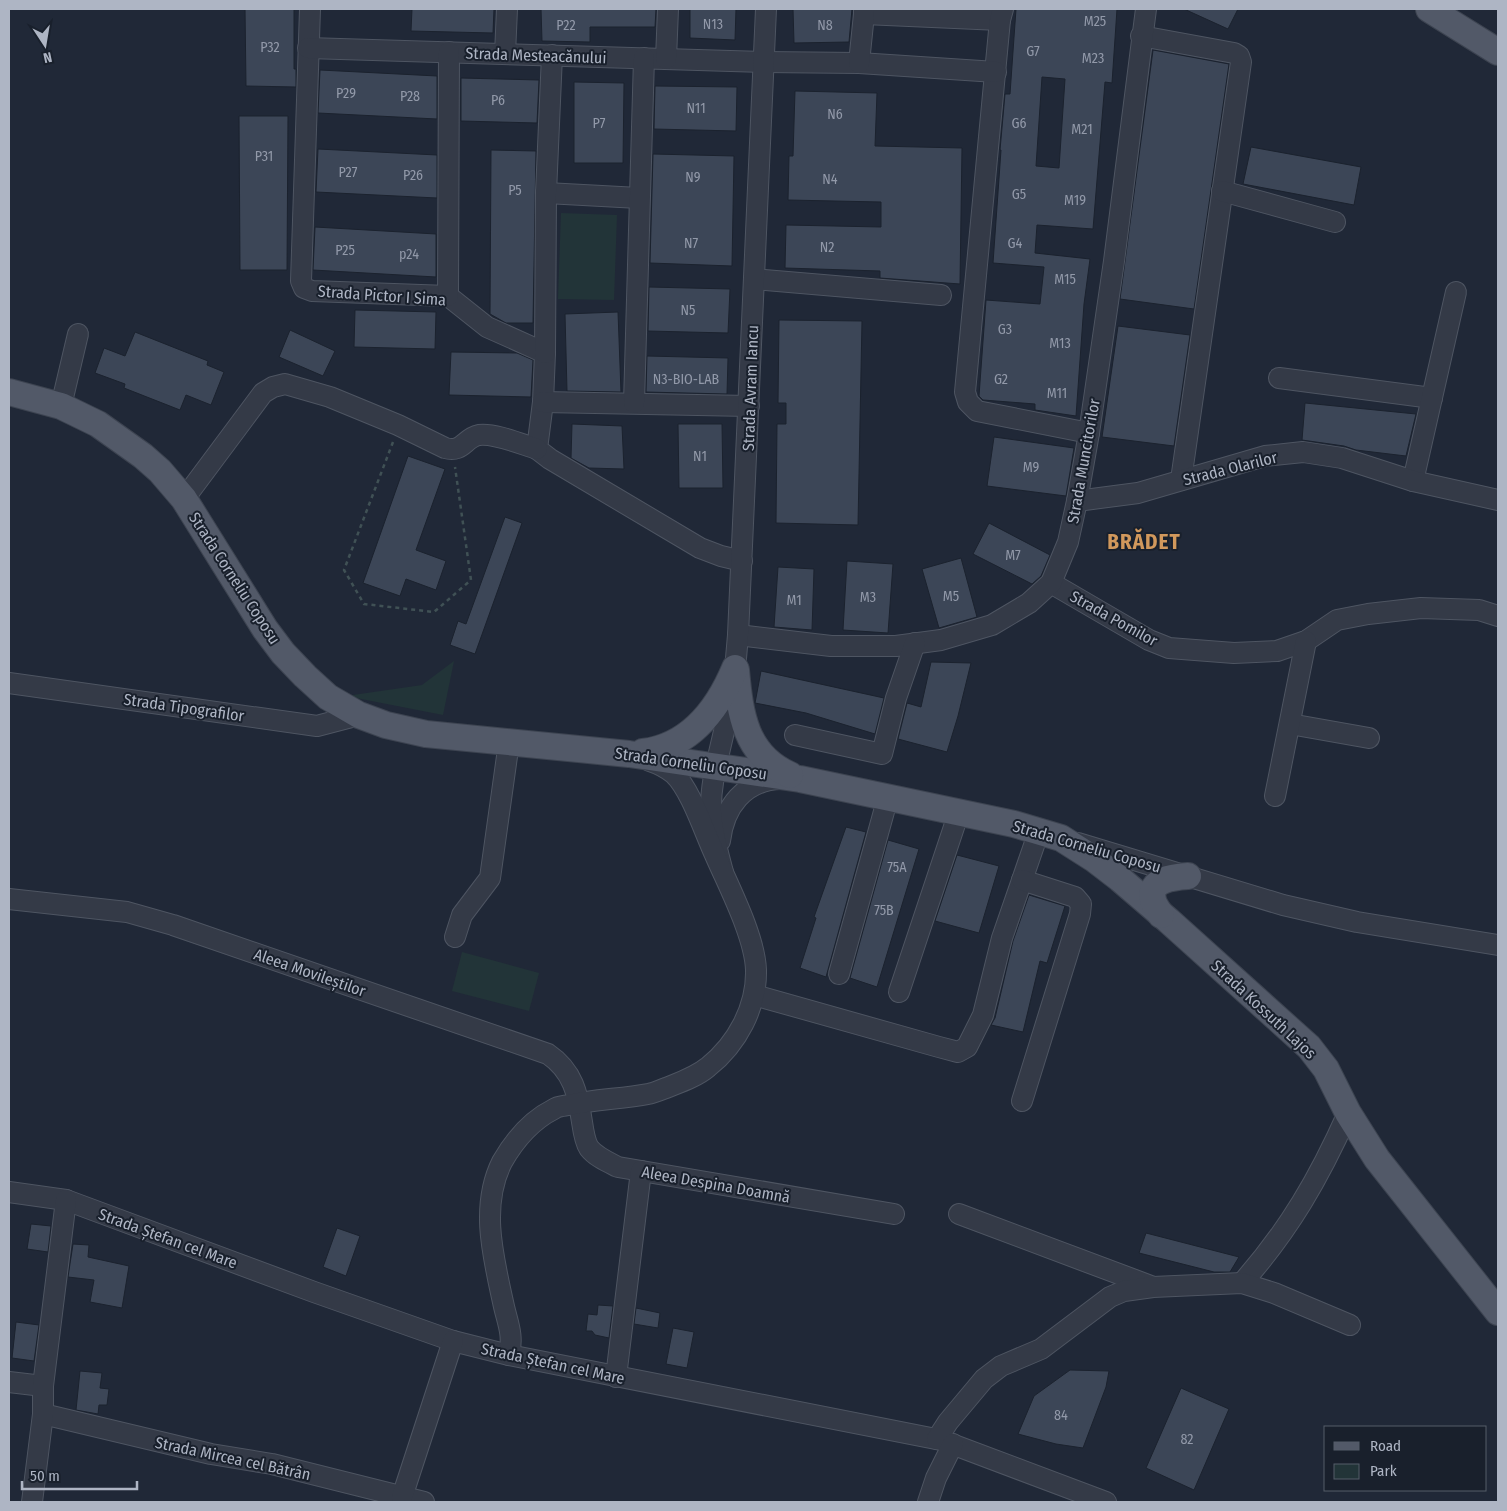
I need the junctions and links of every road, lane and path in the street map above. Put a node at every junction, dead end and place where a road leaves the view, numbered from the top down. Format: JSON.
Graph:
{"nodes":[{"id":1,"x":310,"y":9,"type":"edge"},
{"id":2,"x":507,"y":9,"type":"edge"},
{"id":3,"x":668,"y":9,"type":"edge"},
{"id":4,"x":766,"y":9,"type":"edge"},
{"id":5,"x":1146,"y":9,"type":"edge"},
{"id":6,"x":1429,"y":9,"type":"edge"},
{"id":7,"x":864,"y":11,"type":"edge"},
{"id":8,"x":1001,"y":15,"type":"edge"},
{"id":9,"x":1141,"y":36,"type":"junction"},
{"id":10,"x":308,"y":48,"type":"junction"},
{"id":11,"x":448,"y":52,"type":"junction"},
{"id":12,"x":1498,"y":52,"type":"edge"},
{"id":13,"x":505,"y":54,"type":"junction"},
{"id":14,"x":552,"y":55,"type":"junction"},
{"id":15,"x":644,"y":58,"type":"junction"},
{"id":16,"x":666,"y":59,"type":"junction"},
{"id":17,"x":764,"y":62,"type":"junction"},
{"id":18,"x":859,"y":63,"type":"junction"},
{"id":19,"x":996,"y":72,"type":"junction"},
{"id":20,"x":1222,"y":191,"type":"junction"},
{"id":21,"x":546,"y":193,"type":"junction"},
{"id":22,"x":639,"y":198,"type":"junction"},
{"id":23,"x":1335,"y":222,"type":"dead end"},
{"id":24,"x":754,"y":279,"type":"junction"},
{"id":25,"x":1456,"y":292,"type":"dead end"},
{"id":26,"x":941,"y":295,"type":"dead end"},
{"id":27,"x":448,"y":296,"type":"junction"},
{"id":28,"x":78,"y":334,"type":"dead end"},
{"id":29,"x":545,"y":353,"type":"junction"},
{"id":30,"x":1279,"y":378,"type":"dead end"},
{"id":31,"x":9,"y":392,"type":"edge"},
{"id":32,"x":1432,"y":398,"type":"junction"},
{"id":33,"x":543,"y":402,"type":"junction"},
{"id":34,"x":634,"y":403,"type":"junction"},
{"id":35,"x":61,"y":406,"type":"junction"},
{"id":36,"x":749,"y":406,"type":"junction"},
{"id":37,"x":398,"y":425,"type":"junction"},
{"id":38,"x":1089,"y":433,"type":"junction"},
{"id":39,"x":537,"y":448,"type":"junction"},
{"id":40,"x":453,"y":450,"type":"junction"},
{"id":41,"x":1181,"y":480,"type":"junction"},
{"id":42,"x":1413,"y":481,"type":"junction"},
{"id":43,"x":184,"y":499,"type":"junction"},
{"id":44,"x":1078,"y":500,"type":"junction"},
{"id":45,"x":1498,"y":500,"type":"edge"},
{"id":46,"x":742,"y":561,"type":"junction"},
{"id":47,"x":1051,"y":583,"type":"junction"},
{"id":48,"x":1498,"y":616,"type":"edge"},
{"id":49,"x":738,"y":634,"type":"junction"},
{"id":50,"x":1306,"y":641,"type":"junction"},
{"id":51,"x":915,"y":643,"type":"junction"},
{"id":52,"x":736,"y":668,"type":"junction"},
{"id":53,"x":9,"y":683,"type":"edge"},
{"id":54,"x":359,"y":715,"type":"junction"},
{"id":55,"x":1290,"y":724,"type":"junction"},
{"id":56,"x":795,"y":735,"type":"dead end"},
{"id":57,"x":1368,"y":738,"type":"dead end"},
{"id":58,"x":509,"y":742,"type":"junction"},
{"id":59,"x":630,"y":754,"type":"junction"},
{"id":60,"x":715,"y":766,"type":"junction"},
{"id":61,"x":800,"y":779,"type":"junction"},
{"id":62,"x":1275,"y":796,"type":"dead end"},
{"id":63,"x":888,"y":797,"type":"junction"},
{"id":64,"x":959,"y":812,"type":"junction"},
{"id":65,"x":1050,"y":835,"type":"junction"},
{"id":66,"x":723,"y":872,"type":"junction"},
{"id":67,"x":1188,"y":876,"type":"junction"},
{"id":68,"x":1022,"y":880,"type":"junction"},
{"id":69,"x":9,"y":899,"type":"edge"},
{"id":70,"x":1161,"y":915,"type":"junction"},
{"id":71,"x":454,"y":937,"type":"dead end"},
{"id":72,"x":1498,"y":945,"type":"edge"},
{"id":73,"x":840,"y":974,"type":"dead end"},
{"id":74,"x":899,"y":992,"type":"dead end"},
{"id":75,"x":754,"y":995,"type":"junction"},
{"id":76,"x":1022,"y":1101,"type":"dead end"},
{"id":77,"x":579,"y":1102,"type":"junction"},
{"id":78,"x":1348,"y":1113,"type":"junction"},
{"id":79,"x":640,"y":1171,"type":"junction"},
{"id":80,"x":9,"y":1192,"type":"edge"},
{"id":81,"x":66,"y":1200,"type":"junction"},
{"id":82,"x":894,"y":1214,"type":"dead end"},
{"id":83,"x":959,"y":1214,"type":"dead end"},
{"id":84,"x":1242,"y":1283,"type":"junction"},
{"id":85,"x":1153,"y":1286,"type":"junction"},
{"id":86,"x":1498,"y":1312,"type":"edge"},
{"id":87,"x":1350,"y":1325,"type":"dead end"},
{"id":88,"x":453,"y":1341,"type":"junction"},
{"id":89,"x":509,"y":1356,"type":"junction"},
{"id":90,"x":616,"y":1376,"type":"junction"},
{"id":91,"x":9,"y":1382,"type":"edge"},
{"id":92,"x":43,"y":1386,"type":"junction"},
{"id":93,"x":43,"y":1414,"type":"junction"},
{"id":94,"x":945,"y":1442,"type":"junction"},
{"id":95,"x":402,"y":1497,"type":"junction"},
{"id":96,"x":32,"y":1502,"type":"edge"},
{"id":97,"x":424,"y":1502,"type":"edge"},
{"id":98,"x":928,"y":1502,"type":"edge"},
{"id":99,"x":1106,"y":1502,"type":"edge"}],
"edges":[{"from":1,"to":10,"type":"street","name":"Strada Pictor I Sima"},
{"from":2,"to":13,"type":"street"},
{"from":3,"to":16,"type":"street"},
{"from":4,"to":17,"type":"street","name":"Strada Avram Iancu"},
{"from":5,"to":9,"type":"street","name":"Strada Muncitorilor"},
{"from":6,"to":12,"type":"main road"},
{"from":7,"to":8,"type":"street"},
{"from":7,"to":18,"type":"street"},
{"from":8,"to":19,"type":"street"},
{"from":9,"to":20,"type":"street"},
{"from":9,"to":38,"type":"street","name":"Strada Muncitorilor"},
{"from":10,"to":11,"type":"street","name":"Strada Mesteacănului"},
{"from":10,"to":27,"type":"street","name":"Strada Pictor I Sima"},
{"from":11,"to":13,"type":"street","name":"Strada Mesteacănului"},
{"from":11,"to":27,"type":"street"},
{"from":13,"to":14,"type":"street","name":"Strada Mesteacănului"},
{"from":14,"to":15,"type":"street","name":"Strada Mesteacănului"},
{"from":14,"to":21,"type":"street"},
{"from":15,"to":16,"type":"street","name":"Strada Mesteacănului"},
{"from":15,"to":22,"type":"street"},
{"from":16,"to":17,"type":"street","name":"Strada Mesteacănului"},
{"from":17,"to":18,"type":"street","name":"Strada Mesteacănului"},
{"from":17,"to":24,"type":"street","name":"Strada Avram Iancu"},
{"from":18,"to":19,"type":"street","name":"Strada Mesteacănului"},
{"from":19,"to":38,"type":"street"},
{"from":20,"to":23,"type":"street"},
{"from":20,"to":41,"type":"street"},
{"from":21,"to":22,"type":"street"},
{"from":21,"to":29,"type":"street"},
{"from":22,"to":34,"type":"street"},
{"from":24,"to":26,"type":"street"},
{"from":24,"to":36,"type":"street","name":"Strada Avram Iancu"},
{"from":25,"to":32,"type":"street"},
{"from":27,"to":29,"type":"street","name":"Strada Pictor I Sima"},
{"from":28,"to":35,"type":"street"},
{"from":29,"to":33,"type":"street"},
{"from":30,"to":32,"type":"street"},
{"from":31,"to":35,"type":"main road","name":"Strada Corneliu Coposu"},
{"from":32,"to":42,"type":"street"},
{"from":33,"to":34,"type":"street"},
{"from":33,"to":39,"type":"street"},
{"from":34,"to":36,"type":"street"},
{"from":35,"to":43,"type":"main road","name":"Strada Corneliu Coposu"},
{"from":36,"to":46,"type":"street","name":"Strada Avram Iancu"},
{"from":37,"to":40,"type":"street"},
{"from":37,"to":40,"type":"path"},
{"from":37,"to":43,"type":"street"},
{"from":38,"to":44,"type":"street","name":"Strada Muncitorilor"},
{"from":39,"to":40,"type":"street"},
{"from":39,"to":46,"type":"street"},
{"from":41,"to":42,"type":"street","name":"Strada Olarilor"},
{"from":41,"to":44,"type":"street","name":"Strada Olarilor"},
{"from":42,"to":45,"type":"street","name":"Strada Olarilor"},
{"from":43,"to":54,"type":"main road","name":"Strada Corneliu Coposu"},
{"from":44,"to":47,"type":"street","name":"Strada Muncitorilor"},
{"from":46,"to":49,"type":"street","name":"Strada Avram Iancu"},
{"from":47,"to":50,"type":"street","name":"Strada Pomilor"},
{"from":47,"to":51,"type":"street","name":"Strada Muncitorilor"},
{"from":48,"to":50,"type":"street","name":"Strada Pomilor"},
{"from":49,"to":51,"type":"street","name":"Strada Muncitorilor"},
{"from":49,"to":52,"type":"street","name":"Strada Avram Iancu"},
{"from":50,"to":55,"type":"street"},
{"from":51,"to":56,"type":"street"},
{"from":52,"to":59,"type":"main road"},
{"from":52,"to":60,"type":"street","name":"Strada Avram Iancu"},
{"from":52,"to":61,"type":"main road"},
{"from":53,"to":54,"type":"street","name":"Strada Tipografilor"},
{"from":54,"to":58,"type":"main road","name":"Strada Corneliu Coposu"},
{"from":55,"to":57,"type":"street"},
{"from":55,"to":62,"type":"street"},
{"from":58,"to":59,"type":"main road","name":"Strada Corneliu Coposu"},
{"from":58,"to":71,"type":"street"},
{"from":59,"to":60,"type":"main road","name":"Strada Corneliu Coposu"},
{"from":59,"to":66,"type":"street"},
{"from":60,"to":61,"type":"main road","name":"Strada Corneliu Coposu"},
{"from":60,"to":66,"type":"street","name":"Strada Avram Iancu"},
{"from":61,"to":63,"type":"main road","name":"Strada Corneliu Coposu"},
{"from":61,"to":66,"type":"street"},
{"from":63,"to":64,"type":"main road","name":"Strada Corneliu Coposu"},
{"from":63,"to":73,"type":"street"},
{"from":64,"to":65,"type":"main road","name":"Strada Corneliu Coposu"},
{"from":64,"to":74,"type":"street"},
{"from":65,"to":67,"type":"street","name":"Strada Corneliu Coposu"},
{"from":65,"to":68,"type":"street"},
{"from":65,"to":70,"type":"main road","name":"Strada Kossuth Lajos"},
{"from":66,"to":75,"type":"street"},
{"from":67,"to":70,"type":"main road"},
{"from":67,"to":72,"type":"street","name":"Strada Corneliu Coposu"},
{"from":68,"to":75,"type":"street"},
{"from":68,"to":76,"type":"street"},
{"from":69,"to":77,"type":"street","name":"Aleea Movileștilor"},
{"from":70,"to":78,"type":"main road","name":"Strada Kossuth Lajos"},
{"from":75,"to":77,"type":"street"},
{"from":77,"to":79,"type":"street","name":"Aleea Despina Doamnă"},
{"from":77,"to":89,"type":"street"},
{"from":78,"to":84,"type":"street"},
{"from":78,"to":86,"type":"main road","name":"Strada Kossuth Lajos"},
{"from":79,"to":82,"type":"street","name":"Aleea Despina Doamnă"},
{"from":79,"to":90,"type":"street"},
{"from":80,"to":81,"type":"street","name":"Strada Ștefan cel Mare"},
{"from":81,"to":88,"type":"street","name":"Strada Ștefan cel Mare"},
{"from":81,"to":92,"type":"street"},
{"from":83,"to":85,"type":"street"},
{"from":84,"to":85,"type":"street"},
{"from":84,"to":87,"type":"street"},
{"from":85,"to":94,"type":"street"},
{"from":88,"to":89,"type":"street","name":"Strada Ștefan cel Mare"},
{"from":88,"to":95,"type":"street"},
{"from":89,"to":90,"type":"street","name":"Strada Ștefan cel Mare"},
{"from":90,"to":94,"type":"street","name":"Strada Ștefan cel Mare"},
{"from":91,"to":92,"type":"street"},
{"from":92,"to":93,"type":"street"},
{"from":93,"to":95,"type":"street","name":"Strada Mircea cel Bătrân"},
{"from":93,"to":96,"type":"street"},
{"from":94,"to":98,"type":"street"},
{"from":94,"to":99,"type":"street","name":"Strada Ștefan cel Mare"},
{"from":95,"to":97,"type":"street","name":"Strada Mircea cel Bătrân"}]}
